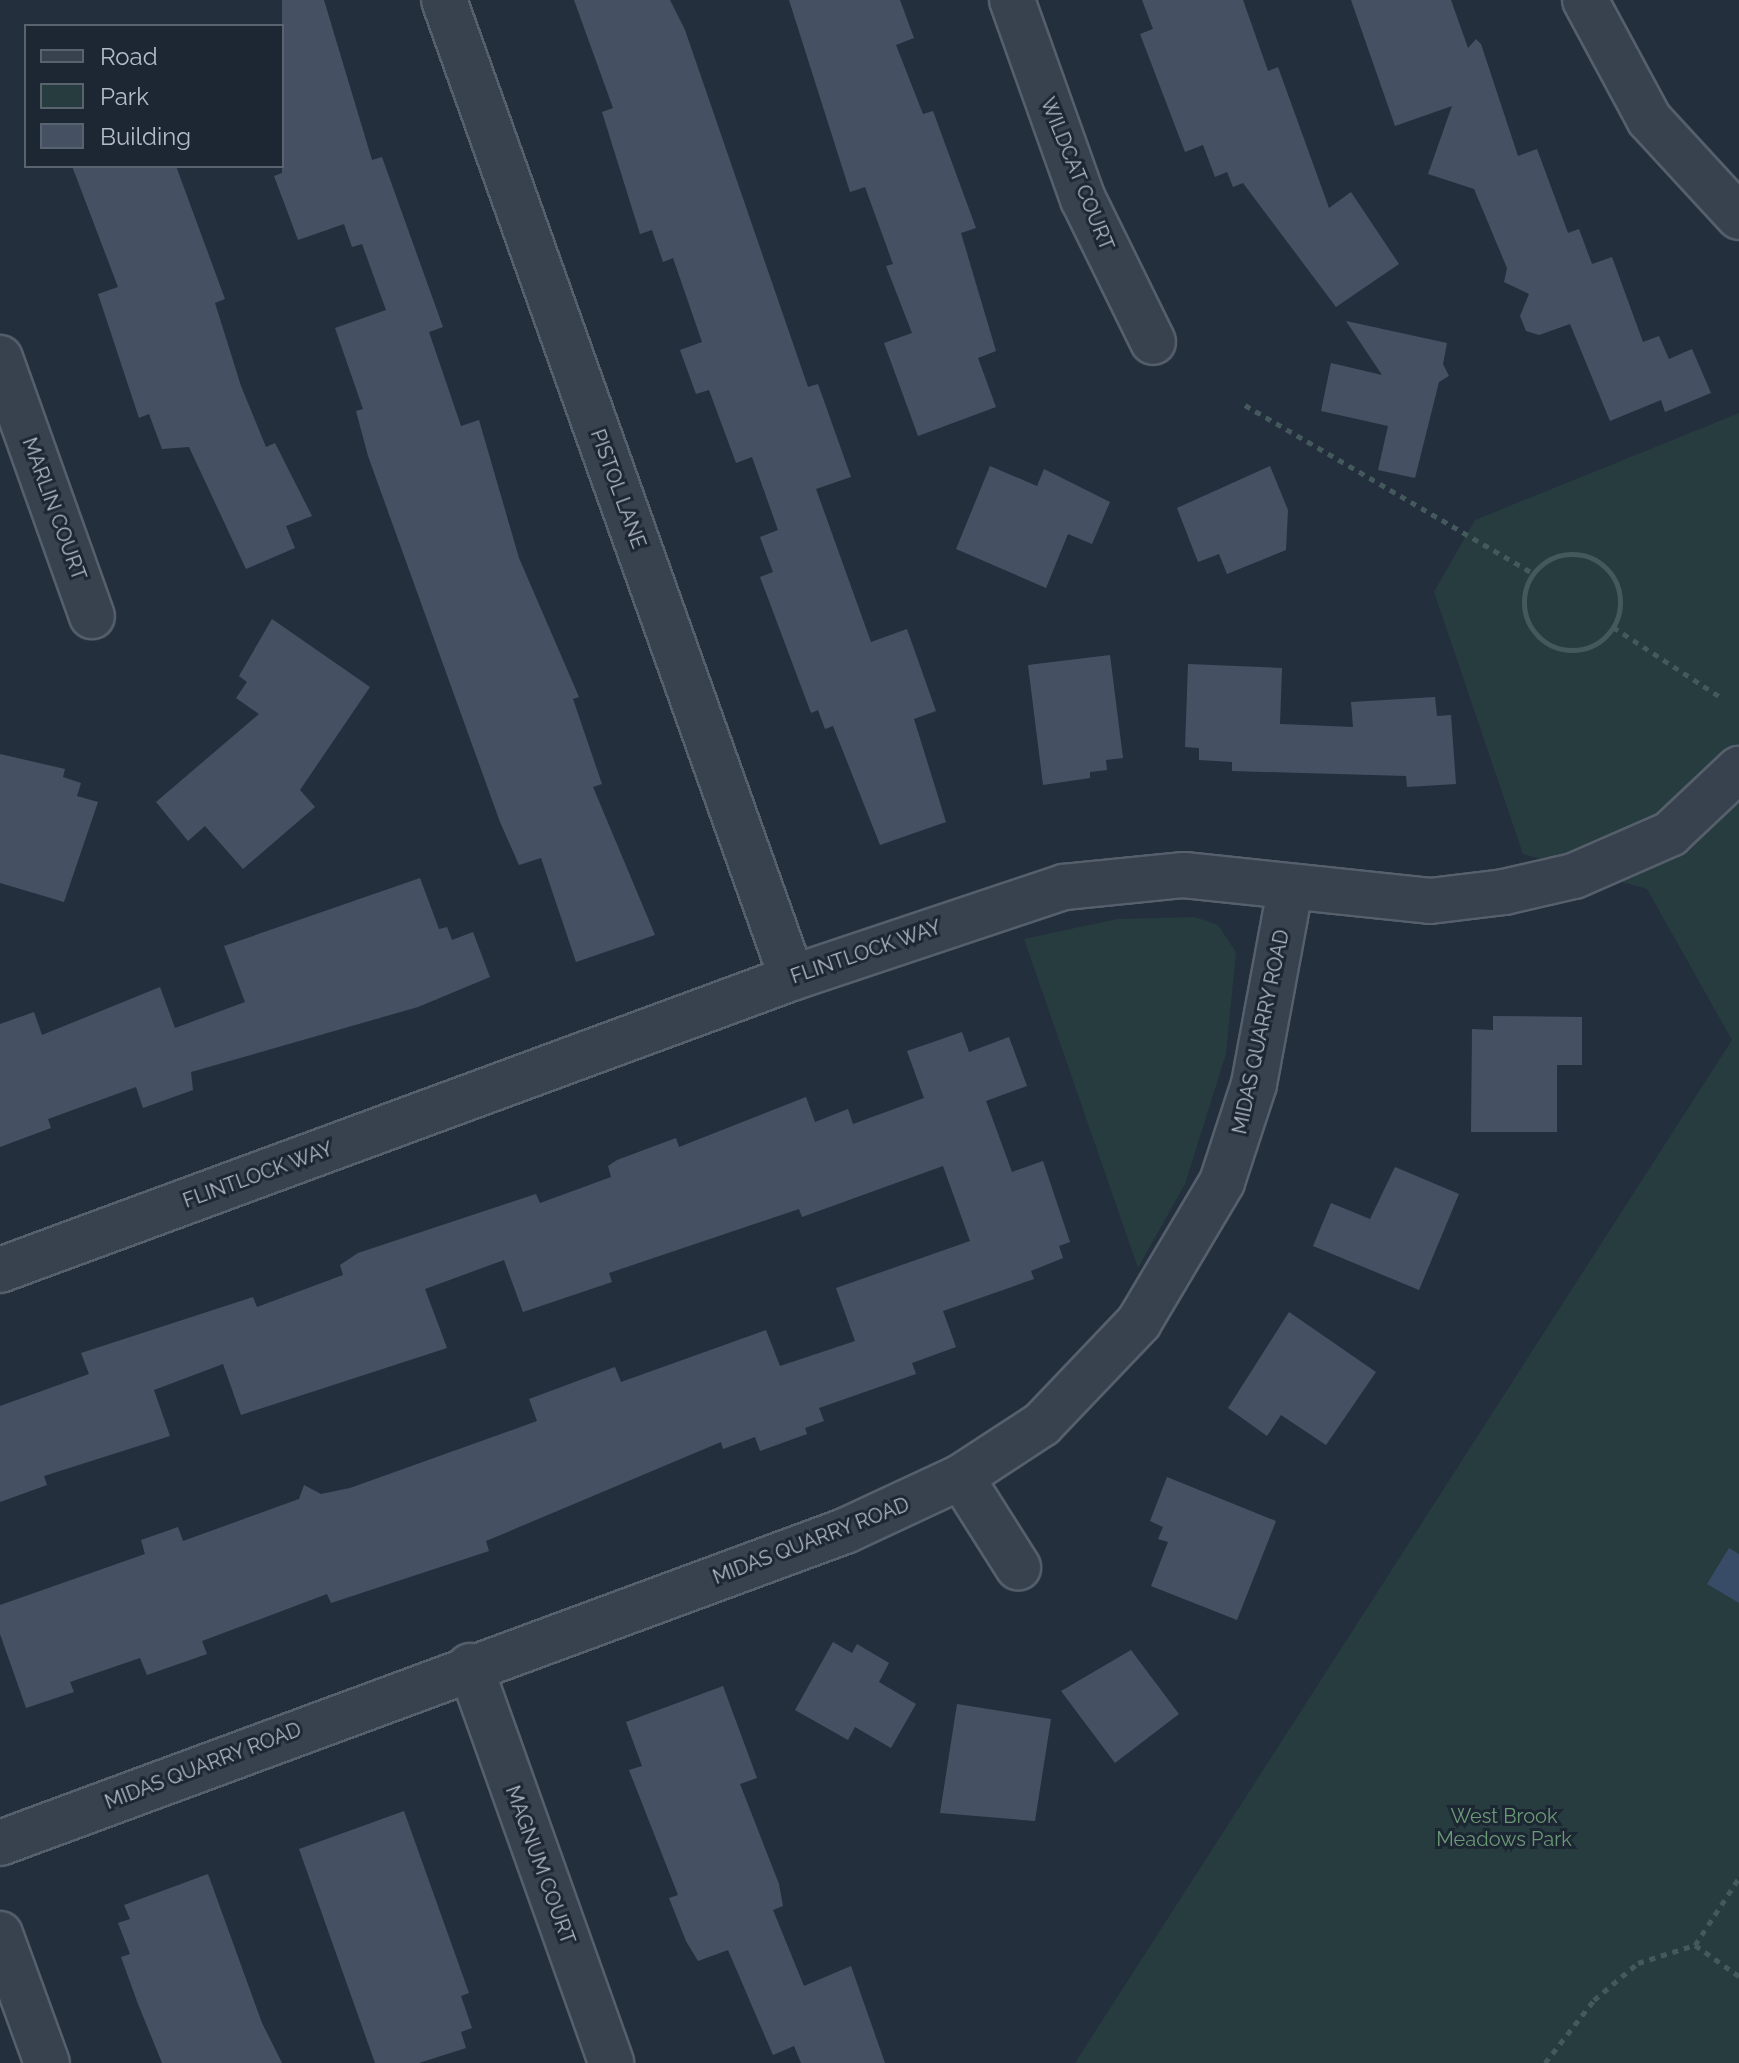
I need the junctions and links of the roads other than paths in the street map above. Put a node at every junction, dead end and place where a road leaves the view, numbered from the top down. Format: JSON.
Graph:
{"nodes":[{"id":1,"x":444,"y":0,"type":"edge"},
{"id":2,"x":1012,"y":0,"type":"edge"},
{"id":3,"x":1585,"y":0,"type":"edge"},
{"id":4,"x":1739,"y":217,"type":"edge"},
{"id":5,"x":1153,"y":342,"type":"dead end"},
{"id":6,"x":0,"y":358,"type":"edge"},
{"id":7,"x":92,"y":616,"type":"dead end"},
{"id":8,"x":1739,"y":769,"type":"edge"},
{"id":9,"x":1290,"y":890,"type":"junction"},
{"id":10,"x":792,"y":978,"type":"junction"},
{"id":11,"x":0,"y":1270,"type":"edge"},
{"id":12,"x":961,"y":1477,"type":"junction"},
{"id":13,"x":1018,"y":1567,"type":"dead end"},
{"id":14,"x":470,"y":1666,"type":"junction"},
{"id":15,"x":0,"y":1843,"type":"edge"},
{"id":16,"x":0,"y":1934,"type":"edge"},
{"id":17,"x":47,"y":2063,"type":"edge"},
{"id":18,"x":611,"y":2063,"type":"edge"}],
"edges":[{"from":1,"to":10,"type":"street","name":"PISTOL LANE"},
{"from":2,"to":5,"type":"street","name":"WILDCAT COURT"},
{"from":3,"to":4,"type":"street"},
{"from":6,"to":7,"type":"street","name":"MARLIN COURT"},
{"from":8,"to":9,"type":"street","name":"FLINTLOCK WAY"},
{"from":9,"to":10,"type":"street","name":"FLINTLOCK WAY"},
{"from":9,"to":12,"type":"street","name":"MIDAS QUARRY ROAD"},
{"from":10,"to":11,"type":"street","name":"FLINTLOCK WAY"},
{"from":12,"to":13,"type":"street"},
{"from":12,"to":14,"type":"street","name":"MIDAS QUARRY ROAD"},
{"from":14,"to":15,"type":"street","name":"MIDAS QUARRY ROAD"},
{"from":14,"to":18,"type":"street","name":"MAGNUM COURT"},
{"from":16,"to":17,"type":"street"}]}
